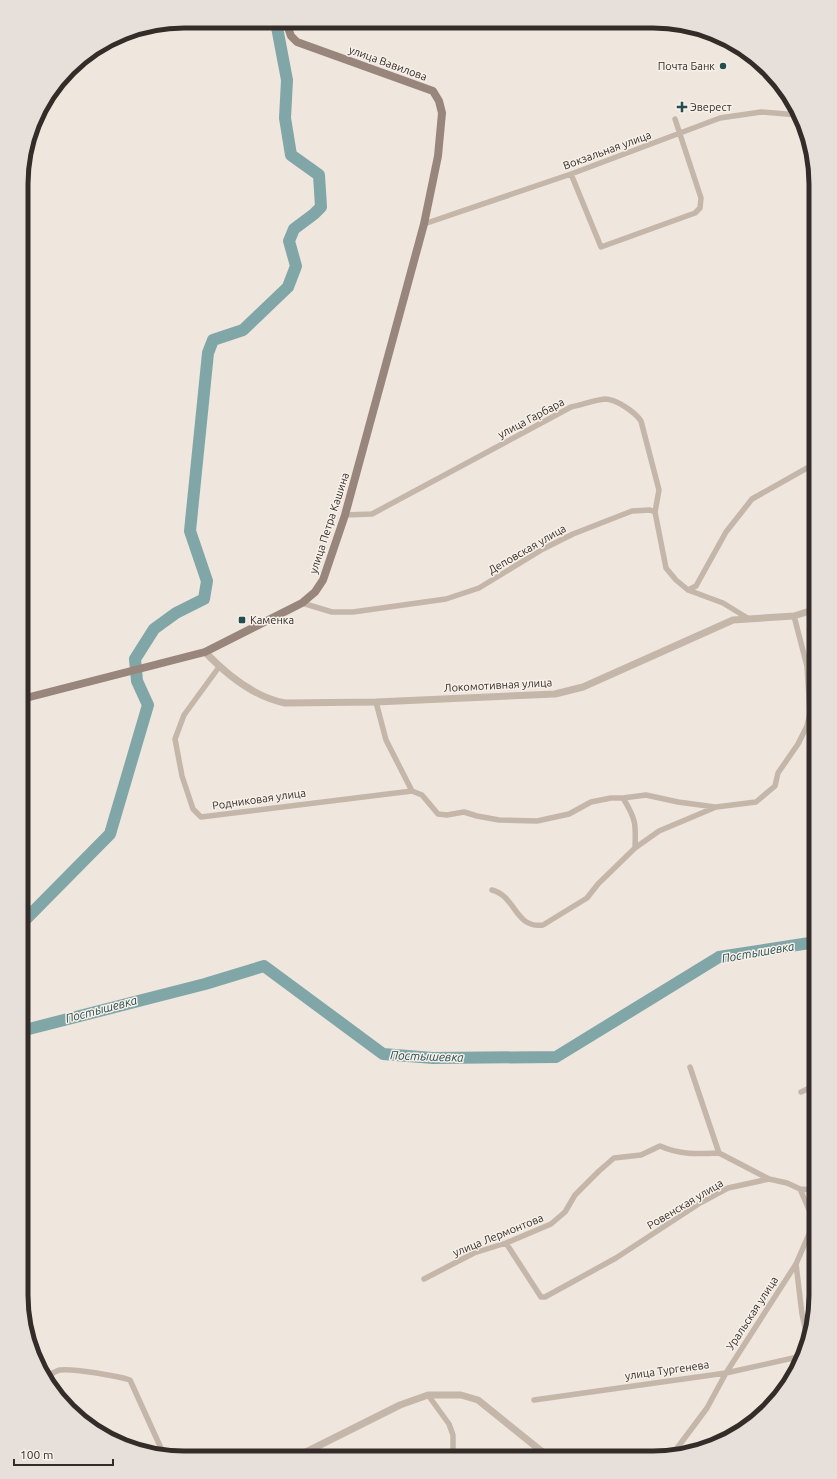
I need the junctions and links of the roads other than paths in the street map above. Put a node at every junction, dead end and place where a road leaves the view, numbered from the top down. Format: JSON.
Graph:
{"nodes":[{"id":1,"x":289,"y":28,"type":"edge"},
{"id":2,"x":793,"y":115,"type":"edge"},
{"id":3,"x":676,"y":119,"type":"dead end"},
{"id":4,"x":679,"y":134,"type":"junction"},
{"id":5,"x":571,"y":174,"type":"junction"},
{"id":6,"x":424,"y":224,"type":"junction"},
{"id":7,"x":809,"y":467,"type":"edge"},
{"id":8,"x":655,"y":512,"type":"junction"},
{"id":9,"x":345,"y":515,"type":"junction"},
{"id":10,"x":688,"y":590,"type":"junction"},
{"id":11,"x":302,"y":603,"type":"junction"},
{"id":12,"x":809,"y":611,"type":"edge"},
{"id":13,"x":794,"y":616,"type":"junction"},
{"id":14,"x":749,"y":619,"type":"junction"},
{"id":15,"x":206,"y":652,"type":"junction"},
{"id":16,"x":219,"y":667,"type":"junction"},
{"id":17,"x":809,"y":697,"type":"edge"},
{"id":18,"x":28,"y":698,"type":"edge"},
{"id":19,"x":376,"y":702,"type":"junction"},
{"id":20,"x":809,"y":717,"type":"edge"},
{"id":21,"x":412,"y":790,"type":"junction"},
{"id":22,"x":623,"y":798,"type":"junction"},
{"id":23,"x":716,"y":807,"type":"junction"},
{"id":24,"x":635,"y":848,"type":"junction"},
{"id":25,"x":492,"y":890,"type":"dead end"},
{"id":26,"x":690,"y":1067,"type":"dead end"},
{"id":27,"x":809,"y":1089,"type":"edge"},
{"id":28,"x":801,"y":1092,"type":"dead end"},
{"id":29,"x":719,"y":1153,"type":"junction"},
{"id":30,"x":769,"y":1179,"type":"junction"},
{"id":31,"x":800,"y":1189,"type":"junction"},
{"id":32,"x":809,"y":1190,"type":"edge"},
{"id":33,"x":809,"y":1208,"type":"edge"},
{"id":34,"x":809,"y":1234,"type":"edge"},
{"id":35,"x":506,"y":1243,"type":"junction"},
{"id":36,"x":796,"y":1264,"type":"junction"},
{"id":37,"x":424,"y":1279,"type":"dead end"},
{"id":38,"x":805,"y":1329,"type":"edge"},
{"id":39,"x":796,"y":1357,"type":"edge"},
{"id":40,"x":726,"y":1373,"type":"junction"},
{"id":41,"x":50,"y":1375,"type":"edge"},
{"id":42,"x":428,"y":1395,"type":"junction"},
{"id":43,"x":534,"y":1400,"type":"dead end"},
{"id":44,"x":676,"y":1449,"type":"edge"},
{"id":45,"x":162,"y":1450,"type":"edge"},
{"id":46,"x":308,"y":1451,"type":"edge"},
{"id":47,"x":453,"y":1451,"type":"edge"},
{"id":48,"x":541,"y":1451,"type":"edge"}],
"edges":[{"from":1,"to":6,"type":"main road","name":"улица Вавилова"},
{"from":2,"to":4,"type":"street","name":"Вокзальная улица"},
{"from":3,"to":4,"type":"street"},
{"from":4,"to":5,"type":"street","name":"Вокзальная улица"},
{"from":4,"to":5,"type":"street"},
{"from":5,"to":6,"type":"street","name":"Вокзальная улица"},
{"from":6,"to":9,"type":"main road","name":"улица Петра Кашина"},
{"from":7,"to":10,"type":"street"},
{"from":8,"to":9,"type":"street","name":"улица Гарбара"},
{"from":8,"to":10,"type":"street"},
{"from":8,"to":11,"type":"street","name":"Деповская улица"},
{"from":9,"to":11,"type":"main road","name":"улица Петра Кашина"},
{"from":10,"to":14,"type":"street"},
{"from":11,"to":15,"type":"main road","name":"улица Петра Кашина"},
{"from":12,"to":13,"type":"street","name":"Локомотивная улица"},
{"from":13,"to":14,"type":"street","name":"Локомотивная улица"},
{"from":13,"to":17,"type":"street"},
{"from":14,"to":19,"type":"street","name":"Локомотивная улица"},
{"from":15,"to":16,"type":"street","name":"Локомотивная улица"},
{"from":15,"to":18,"type":"main road","name":"улица Петра Кашина"},
{"from":16,"to":19,"type":"street","name":"Локомотивная улица"},
{"from":16,"to":21,"type":"street","name":"Родниковая улица"},
{"from":19,"to":21,"type":"street"},
{"from":20,"to":23,"type":"street"},
{"from":21,"to":22,"type":"street"},
{"from":22,"to":23,"type":"street"},
{"from":22,"to":24,"type":"street"},
{"from":23,"to":24,"type":"street"},
{"from":24,"to":25,"type":"street"},
{"from":26,"to":29,"type":"street"},
{"from":27,"to":28,"type":"street"},
{"from":29,"to":30,"type":"street"},
{"from":29,"to":35,"type":"street","name":"улица Лермонтова"},
{"from":30,"to":31,"type":"street"},
{"from":30,"to":35,"type":"street","name":"Ровенская улица"},
{"from":31,"to":32,"type":"street"},
{"from":31,"to":33,"type":"street"},
{"from":34,"to":36,"type":"street","name":"Уральская улица"},
{"from":35,"to":37,"type":"street","name":"улица Лермонтова"},
{"from":36,"to":38,"type":"street"},
{"from":36,"to":40,"type":"street","name":"Уральская улица"},
{"from":39,"to":40,"type":"street","name":"улица Тургенева"},
{"from":40,"to":43,"type":"street","name":"улица Тургенева"},
{"from":40,"to":44,"type":"street","name":"Уральская улица"},
{"from":41,"to":45,"type":"street"},
{"from":42,"to":46,"type":"street"},
{"from":42,"to":47,"type":"street"},
{"from":42,"to":48,"type":"street"}]}
